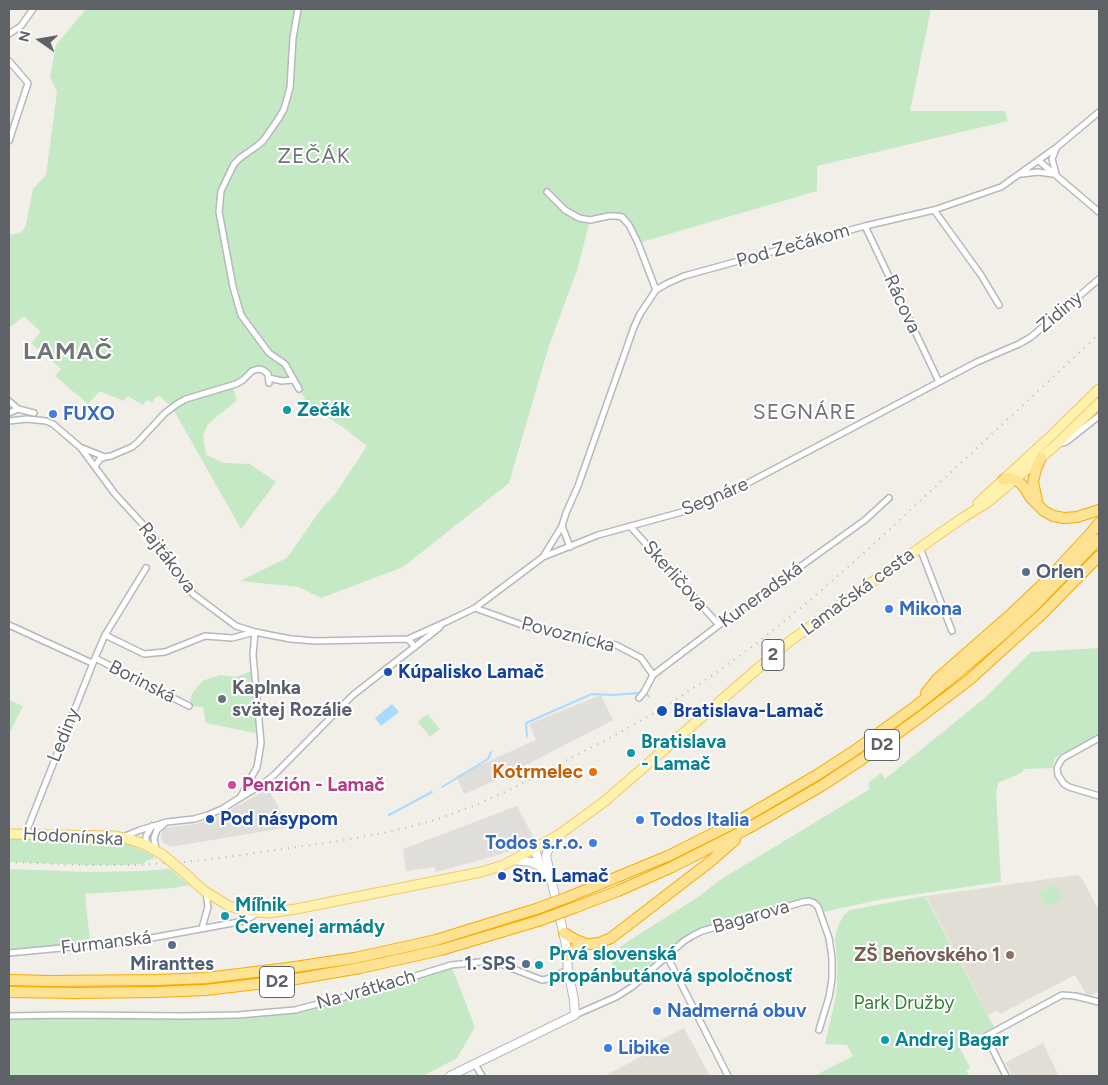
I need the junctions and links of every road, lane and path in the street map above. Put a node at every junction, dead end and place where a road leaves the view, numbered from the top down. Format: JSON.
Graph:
{"nodes":[{"id":1,"x":33,"y":9,"type":"edge"},
{"id":2,"x":298,"y":9,"type":"edge"},
{"id":3,"x":9,"y":34,"type":"edge"},
{"id":4,"x":9,"y":61,"type":"edge"},
{"id":5,"x":1099,"y":112,"type":"edge"},
{"id":6,"x":9,"y":141,"type":"edge"},
{"id":7,"x":1057,"y":147,"type":"junction"},
{"id":8,"x":1039,"y":161,"type":"junction"},
{"id":9,"x":1019,"y":175,"type":"junction"},
{"id":10,"x":1056,"y":175,"type":"junction"},
{"id":11,"x":547,"y":192,"type":"dead end"},
{"id":12,"x":934,"y":210,"type":"junction"},
{"id":13,"x":1099,"y":212,"type":"edge"},
{"id":14,"x":865,"y":226,"type":"junction"},
{"id":15,"x":1099,"y":279,"type":"edge"},
{"id":16,"x":656,"y":290,"type":"junction"},
{"id":17,"x":998,"y":305,"type":"dead end"},
{"id":18,"x":1019,"y":344,"type":"joint"},
{"id":19,"x":293,"y":380,"type":"junction"},
{"id":20,"x":939,"y":382,"type":"junction"},
{"id":21,"x":299,"y":389,"type":"dead end"},
{"id":22,"x":1099,"y":389,"type":"edge"},
{"id":23,"x":9,"y":401,"type":"edge"},
{"id":24,"x":1099,"y":403,"type":"edge"},
{"id":25,"x":18,"y":409,"type":"junction"},
{"id":26,"x":9,"y":413,"type":"edge"},
{"id":27,"x":34,"y":413,"type":"dead end"},
{"id":28,"x":1099,"y":416,"type":"edge"},
{"id":29,"x":9,"y":421,"type":"edge"},
{"id":30,"x":1062,"y":443,"type":"junction"},
{"id":31,"x":81,"y":448,"type":"junction"},
{"id":32,"x":105,"y":457,"type":"junction"},
{"id":33,"x":1041,"y":458,"type":"junction"},
{"id":34,"x":95,"y":466,"type":"junction"},
{"id":35,"x":1003,"y":480,"type":"junction"},
{"id":36,"x":1015,"y":480,"type":"junction"},
{"id":37,"x":889,"y":498,"type":"dead end"},
{"id":38,"x":1039,"y":506,"type":"junction"},
{"id":39,"x":1099,"y":510,"type":"edge"},
{"id":40,"x":964,"y":517,"type":"junction"},
{"id":41,"x":1099,"y":523,"type":"edge"},
{"id":42,"x":562,"y":526,"type":"junction"},
{"id":43,"x":630,"y":526,"type":"junction"},
{"id":44,"x":1099,"y":539,"type":"edge"},
{"id":45,"x":570,"y":547,"type":"junction"},
{"id":46,"x":920,"y":548,"type":"junction"},
{"id":47,"x":1099,"y":556,"type":"edge"},
{"id":48,"x":543,"y":558,"type":"junction"},
{"id":49,"x":146,"y":568,"type":"dead end"},
{"id":50,"x":475,"y":608,"type":"junction"},
{"id":51,"x":446,"y":622,"type":"junction"},
{"id":52,"x":9,"y":625,"type":"edge"},
{"id":53,"x":719,"y":625,"type":"junction"},
{"id":54,"x":952,"y":631,"type":"dead end"},
{"id":55,"x":255,"y":632,"type":"junction"},
{"id":56,"x":105,"y":635,"type":"junction"},
{"id":57,"x":408,"y":639,"type":"junction"},
{"id":58,"x":415,"y":647,"type":"junction"},
{"id":59,"x":94,"y":661,"type":"junction"},
{"id":60,"x":653,"y":675,"type":"junction"},
{"id":61,"x":639,"y":698,"type":"dead end"},
{"id":62,"x":189,"y":706,"type":"dead end"},
{"id":63,"x":916,"y":706,"type":"junction"},
{"id":64,"x":1099,"y":738,"type":"edge"},
{"id":65,"x":1099,"y":796,"type":"edge"},
{"id":66,"x":239,"y":800,"type":"junction"},
{"id":67,"x":164,"y":823,"type":"junction"},
{"id":68,"x":152,"y":826,"type":"junction"},
{"id":69,"x":747,"y":829,"type":"junction"},
{"id":70,"x":9,"y":834,"type":"edge"},
{"id":71,"x":25,"y":834,"type":"junction"},
{"id":72,"x":120,"y":837,"type":"junction"},
{"id":73,"x":154,"y":838,"type":"junction"},
{"id":74,"x":552,"y":838,"type":"junction"},
{"id":75,"x":146,"y":845,"type":"junction"},
{"id":76,"x":537,"y":847,"type":"junction"},
{"id":77,"x":160,"y":852,"type":"junction"},
{"id":78,"x":546,"y":856,"type":"junction"},
{"id":79,"x":513,"y":860,"type":"junction"},
{"id":80,"x":540,"y":866,"type":"junction"},
{"id":81,"x":552,"y":883,"type":"junction"},
{"id":82,"x":206,"y":892,"type":"junction"},
{"id":83,"x":258,"y":912,"type":"junction"},
{"id":84,"x":202,"y":928,"type":"junction"},
{"id":85,"x":564,"y":933,"type":"junction"},
{"id":86,"x":586,"y":944,"type":"junction"},
{"id":87,"x":9,"y":953,"type":"edge"},
{"id":88,"x":567,"y":956,"type":"junction"},
{"id":89,"x":667,"y":956,"type":"junction"},
{"id":90,"x":568,"y":970,"type":"junction"},
{"id":91,"x":9,"y":980,"type":"edge"},
{"id":92,"x":9,"y":992,"type":"edge"},
{"id":93,"x":1099,"y":1002,"type":"edge"},
{"id":94,"x":575,"y":1015,"type":"junction"},
{"id":95,"x":9,"y":1016,"type":"edge"},
{"id":96,"x":819,"y":1030,"type":"dead end"},
{"id":97,"x":475,"y":1064,"type":"junction"},
{"id":98,"x":450,"y":1076,"type":"edge"},
{"id":99,"x":482,"y":1076,"type":"edge"},
{"id":100,"x":728,"y":1076,"type":"edge"},
{"id":101,"x":1006,"y":1076,"type":"edge"}],
"edges":[{"from":1,"to":3,"type":"street"},
{"from":2,"to":19,"type":"street"},
{"from":4,"to":6,"type":"street"},
{"from":5,"to":7,"type":"street","name":"Pod Zečákom"},
{"from":7,"to":8,"type":"street","name":"Pod Zečákom"},
{"from":7,"to":10,"type":"street"},
{"from":8,"to":9,"type":"street","name":"Pod Zečákom"},
{"from":8,"to":10,"type":"street"},
{"from":9,"to":10,"type":"street"},
{"from":9,"to":12,"type":"street","name":"Pod Zečákom"},
{"from":10,"to":13,"type":"street"},
{"from":11,"to":16,"type":"street"},
{"from":12,"to":14,"type":"street","name":"Pod Zečákom"},
{"from":12,"to":17,"type":"street"},
{"from":14,"to":16,"type":"street","name":"Pod Zečákom"},
{"from":14,"to":20,"type":"street","name":"Rácova"},
{"from":15,"to":18,"type":"street","name":"Zidiny"},
{"from":16,"to":42,"type":"street","name":"Pod Zečákom"},
{"from":18,"to":20,"type":"street","name":"Segnáre"},
{"from":19,"to":21,"type":"street"},
{"from":19,"to":32,"type":"street"},
{"from":20,"to":43,"type":"street","name":"Segnáre"},
{"from":22,"to":35,"type":"main road","name":"Lamačská cesta","number":"2"},
{"from":23,"to":25,"type":"street"},
{"from":24,"to":30,"type":"main road","name":"Lamačská cesta","number":"2"},
{"from":25,"to":26,"type":"street"},
{"from":25,"to":27,"type":"street"},
{"from":28,"to":30,"type":"street","name":"Lamačská cesta"},
{"from":29,"to":31,"type":"street","name":"Rajtákova"},
{"from":30,"to":33,"type":"main road","name":"Lamačská cesta","number":"2"},
{"from":31,"to":32,"type":"street"},
{"from":31,"to":34,"type":"street","name":"Rajtákova"},
{"from":32,"to":34,"type":"street"},
{"from":33,"to":36,"type":"main road","name":"Lamačská cesta","number":"2"},
{"from":33,"to":38,"type":"highway"},
{"from":34,"to":55,"type":"street","name":"Rajtákova"},
{"from":35,"to":36,"type":"highway"},
{"from":35,"to":40,"type":"main road","name":"Lamačská cesta","number":"2"},
{"from":36,"to":38,"type":"highway"},
{"from":36,"to":40,"type":"main road","name":"Lamačská cesta","number":"2"},
{"from":37,"to":53,"type":"street","name":"Kuneradská"},
{"from":38,"to":39,"type":"highway"},
{"from":40,"to":46,"type":"main road","name":"Lamačská cesta","number":"2"},
{"from":41,"to":63,"type":"highway"},
{"from":42,"to":45,"type":"street"},
{"from":42,"to":48,"type":"street","name":"Pod Zečákom"},
{"from":43,"to":45,"type":"street","name":"Segnáre"},
{"from":43,"to":53,"type":"street","name":"Skerličova"},
{"from":44,"to":63,"type":"highway","number":"D2"},
{"from":45,"to":48,"type":"street","name":"Segnáre"},
{"from":46,"to":54,"type":"street"},
{"from":46,"to":74,"type":"main road","name":"Lamačská cesta","number":"2"},
{"from":47,"to":69,"type":"highway","number":"D2"},
{"from":48,"to":50,"type":"street","name":"Segnáre"},
{"from":49,"to":56,"type":"street","name":"Lediny"},
{"from":50,"to":51,"type":"street","name":"Segnáre"},
{"from":50,"to":60,"type":"street","name":"Povoznícka"},
{"from":51,"to":57,"type":"street","name":"Segnáre"},
{"from":51,"to":58,"type":"street"},
{"from":52,"to":59,"type":"street","name":"Borinská"},
{"from":53,"to":60,"type":"street","name":"Kuneradská"},
{"from":55,"to":56,"type":"street"},
{"from":55,"to":57,"type":"street","name":"Rajtákova"},
{"from":55,"to":66,"type":"street"},
{"from":56,"to":59,"type":"street","name":"Lediny"},
{"from":57,"to":58,"type":"street"},
{"from":58,"to":66,"type":"street"},
{"from":59,"to":62,"type":"street","name":"Borinská"},
{"from":59,"to":71,"type":"street","name":"Lediny"},
{"from":60,"to":61,"type":"street","name":"Kuneradská"},
{"from":63,"to":91,"type":"highway","number":"D2","bridge":true},
{"from":64,"to":65,"type":"street"},
{"from":66,"to":67,"type":"street"},
{"from":67,"to":68,"type":"street"},
{"from":67,"to":73,"type":"street"},
{"from":68,"to":72,"type":"street"},
{"from":68,"to":75,"type":"street"},
{"from":69,"to":86,"type":"highway"},
{"from":69,"to":92,"type":"highway","number":"D2","bridge":true},
{"from":70,"to":71,"type":"main road","name":"Hodonínska","number":"2"},
{"from":71,"to":72,"type":"main road","name":"Hodonínska","number":"2"},
{"from":72,"to":75,"type":"main road","name":"Hodonínska","number":"2"},
{"from":73,"to":75,"type":"street"},
{"from":73,"to":77,"type":"street"},
{"from":74,"to":76,"type":"main road","name":"Lamačská cesta","number":"2"},
{"from":74,"to":78,"type":"street"},
{"from":75,"to":77,"type":"main road","name":"Hodonínska","number":"2"},
{"from":76,"to":78,"type":"street"},
{"from":76,"to":79,"type":"main road","name":"Lamačská cesta","number":"2"},
{"from":76,"to":80,"type":"street"},
{"from":77,"to":82,"type":"main road","name":"Lamačská cesta","number":"2","bridge":true},
{"from":78,"to":81,"type":"street"},
{"from":79,"to":80,"type":"street"},
{"from":79,"to":83,"type":"main road","name":"Lamačská cesta","number":"2"},
{"from":80,"to":81,"type":"street"},
{"from":81,"to":85,"type":"street"},
{"from":82,"to":83,"type":"main road","name":"Lamačská cesta","number":"2"},
{"from":82,"to":84,"type":"street"},
{"from":83,"to":84,"type":"street","name":"Lamačská cesta"},
{"from":84,"to":87,"type":"street","name":"Furmanská"},
{"from":85,"to":86,"type":"highway"},
{"from":85,"to":88,"type":"street"},
{"from":86,"to":88,"type":"highway"},
{"from":88,"to":90,"type":"street"},
{"from":89,"to":94,"type":"street"},
{"from":89,"to":96,"type":"street","name":"Bagarova"},
{"from":89,"to":100,"type":"street"},
{"from":90,"to":94,"type":"street"},
{"from":90,"to":95,"type":"street","name":"Na vrátkach"},
{"from":93,"to":101,"type":"street"},
{"from":94,"to":97,"type":"street"},
{"from":97,"to":98,"type":"street"},
{"from":97,"to":99,"type":"street"}]}
